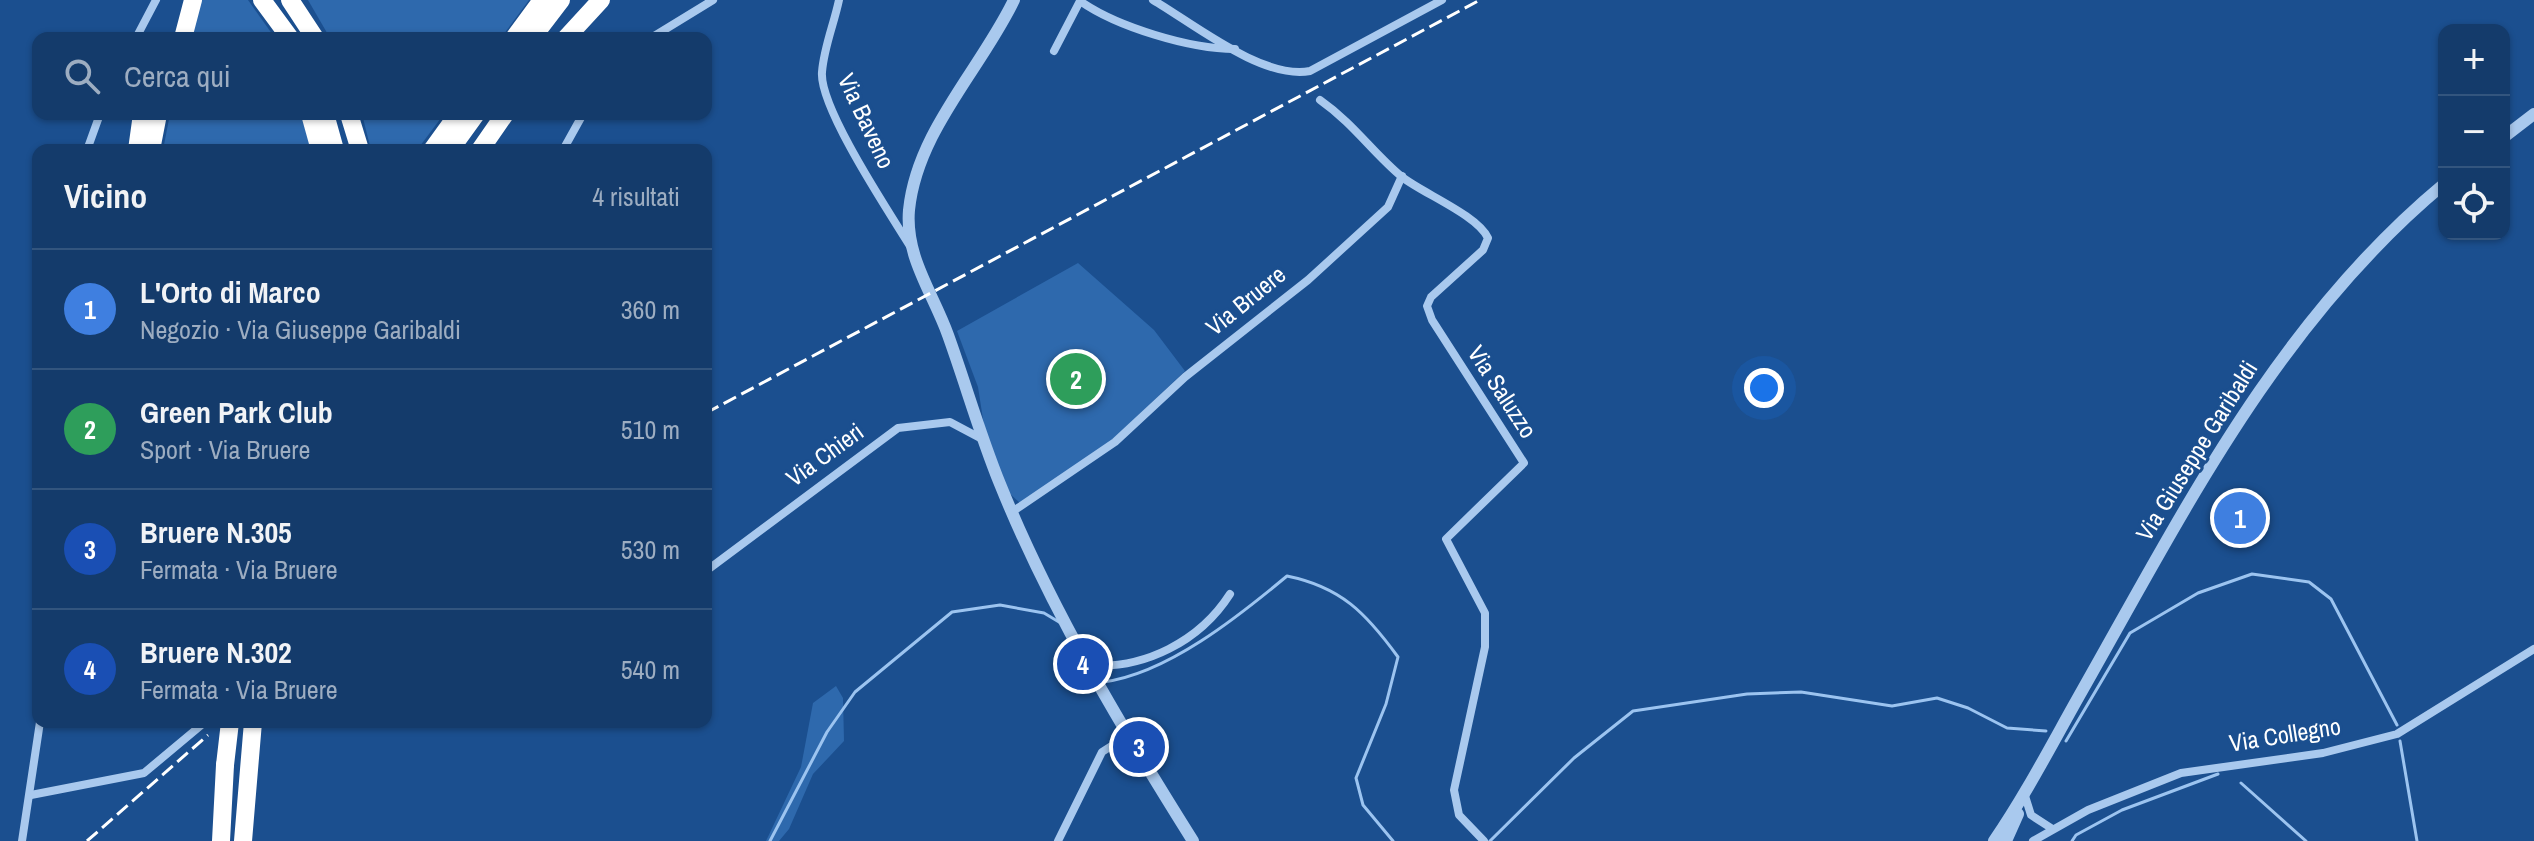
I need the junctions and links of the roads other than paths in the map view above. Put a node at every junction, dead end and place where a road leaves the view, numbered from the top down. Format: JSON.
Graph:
{"nodes":[{"id":1,"x":156,"y":0,"type":"edge"},
{"id":2,"x":193,"y":0,"type":"edge"},
{"id":3,"x":262,"y":0,"type":"edge"},
{"id":4,"x":290,"y":0,"type":"edge"},
{"id":5,"x":542,"y":0,"type":"edge"},
{"id":6,"x":561,"y":0,"type":"edge"},
{"id":7,"x":601,"y":0,"type":"edge"},
{"id":8,"x":713,"y":0,"type":"edge"},
{"id":9,"x":839,"y":0,"type":"edge"},
{"id":10,"x":1014,"y":0,"type":"edge"},
{"id":11,"x":1153,"y":0,"type":"edge"},
{"id":12,"x":1442,"y":0,"type":"edge"},
{"id":13,"x":139,"y":32,"type":"edge"},
{"id":14,"x":185,"y":32,"type":"edge"},
{"id":15,"x":286,"y":32,"type":"edge"},
{"id":16,"x":311,"y":32,"type":"edge"},
{"id":17,"x":518,"y":32,"type":"edge"},
{"id":18,"x":537,"y":32,"type":"edge"},
{"id":19,"x":572,"y":32,"type":"edge"},
{"id":20,"x":661,"y":32,"type":"edge"},
{"id":21,"x":1236,"y":49,"type":"junction"},
{"id":22,"x":1054,"y":51,"type":"dead end"},
{"id":23,"x":1320,"y":100,"type":"dead end"},
{"id":24,"x":2534,"y":114,"type":"edge"},
{"id":25,"x":98,"y":120,"type":"edge"},
{"id":26,"x":141,"y":120,"type":"edge"},
{"id":27,"x":157,"y":120,"type":"edge"},
{"id":28,"x":312,"y":120,"type":"edge"},
{"id":29,"x":327,"y":120,"type":"edge"},
{"id":30,"x":351,"y":120,"type":"edge"},
{"id":31,"x":454,"y":120,"type":"edge"},
{"id":32,"x":472,"y":120,"type":"edge"},
{"id":33,"x":501,"y":120,"type":"edge"},
{"id":34,"x":580,"y":120,"type":"edge"},
{"id":35,"x":2510,"y":132,"type":"edge"},
{"id":36,"x":89,"y":144,"type":"edge"},
{"id":37,"x":138,"y":144,"type":"edge"},
{"id":38,"x":152,"y":144,"type":"edge"},
{"id":39,"x":318,"y":144,"type":"edge"},
{"id":40,"x":333,"y":144,"type":"edge"},
{"id":41,"x":358,"y":144,"type":"edge"},
{"id":42,"x":436,"y":144,"type":"edge"},
{"id":43,"x":454,"y":144,"type":"edge"},
{"id":44,"x":484,"y":144,"type":"edge"},
{"id":45,"x":566,"y":144,"type":"edge"},
{"id":46,"x":1402,"y":176,"type":"junction"},
{"id":47,"x":2438,"y":189,"type":"edge"},
{"id":48,"x":912,"y":250,"type":"junction"},
{"id":49,"x":982,"y":439,"type":"junction"},
{"id":50,"x":1012,"y":512,"type":"junction"},
{"id":51,"x":712,"y":567,"type":"edge"},
{"id":52,"x":1230,"y":594,"type":"dead end"},
{"id":53,"x":2534,"y":649,"type":"edge"},
{"id":54,"x":1088,"y":665,"type":"junction"},
{"id":55,"x":39,"y":728,"type":"edge"},
{"id":56,"x":198,"y":728,"type":"edge"},
{"id":57,"x":229,"y":728,"type":"edge"},
{"id":58,"x":252,"y":728,"type":"edge"},
{"id":59,"x":1127,"y":736,"type":"junction"},
{"id":60,"x":2034,"y":776,"type":"junction"},
{"id":61,"x":31,"y":795,"type":"junction"},
{"id":62,"x":2025,"y":796,"type":"junction"},
{"id":63,"x":2051,"y":828,"type":"junction"},
{"id":64,"x":1998,"y":840,"type":"edge"},
{"id":65,"x":22,"y":841,"type":"edge"},
{"id":66,"x":221,"y":841,"type":"edge"},
{"id":67,"x":243,"y":841,"type":"edge"},
{"id":68,"x":1058,"y":841,"type":"edge"},
{"id":69,"x":1193,"y":841,"type":"edge"},
{"id":70,"x":1484,"y":841,"type":"edge"},
{"id":71,"x":2033,"y":841,"type":"edge"}],
"edges":[{"from":1,"to":13,"type":"street"},
{"from":2,"to":14,"type":"highway"},
{"from":3,"to":15,"type":"highway"},
{"from":4,"to":16,"type":"highway"},
{"from":5,"to":17,"type":"highway"},
{"from":6,"to":18,"type":"highway"},
{"from":7,"to":19,"type":"highway"},
{"from":8,"to":20,"type":"street"},
{"from":9,"to":48,"type":"street","name":"Via Baveno"},
{"from":10,"to":48,"type":"street"},
{"from":11,"to":21,"type":"street"},
{"from":12,"to":21,"type":"street"},
{"from":21,"to":22,"type":"street"},
{"from":23,"to":46,"type":"street"},
{"from":24,"to":35,"type":"street"},
{"from":25,"to":36,"type":"street"},
{"from":26,"to":37,"type":"highway"},
{"from":27,"to":38,"type":"highway"},
{"from":28,"to":39,"type":"highway"},
{"from":29,"to":40,"type":"highway"},
{"from":30,"to":41,"type":"highway"},
{"from":31,"to":42,"type":"highway"},
{"from":32,"to":43,"type":"highway"},
{"from":33,"to":44,"type":"highway"},
{"from":34,"to":45,"type":"street"},
{"from":46,"to":50,"type":"street","name":"Via Bruere"},
{"from":46,"to":70,"type":"street","name":"Via Saluzzo"},
{"from":47,"to":60,"type":"street","name":"Via Giuseppe Garibaldi"},
{"from":48,"to":49,"type":"street"},
{"from":49,"to":50,"type":"street"},
{"from":49,"to":51,"type":"street","name":"Via Chieri"},
{"from":50,"to":54,"type":"street"},
{"from":52,"to":54,"type":"street"},
{"from":53,"to":63,"type":"street","name":"Via Collegno"},
{"from":54,"to":59,"type":"street"},
{"from":55,"to":61,"type":"street"},
{"from":56,"to":61,"type":"street"},
{"from":57,"to":66,"type":"highway","bridge":true},
{"from":58,"to":67,"type":"highway"},
{"from":59,"to":68,"type":"street"},
{"from":59,"to":69,"type":"street"},
{"from":60,"to":62,"type":"street"},
{"from":60,"to":64,"type":"street"},
{"from":61,"to":65,"type":"street"},
{"from":62,"to":63,"type":"street"},
{"from":62,"to":64,"type":"street"},
{"from":63,"to":71,"type":"street","name":"Via Collegno"}]}
